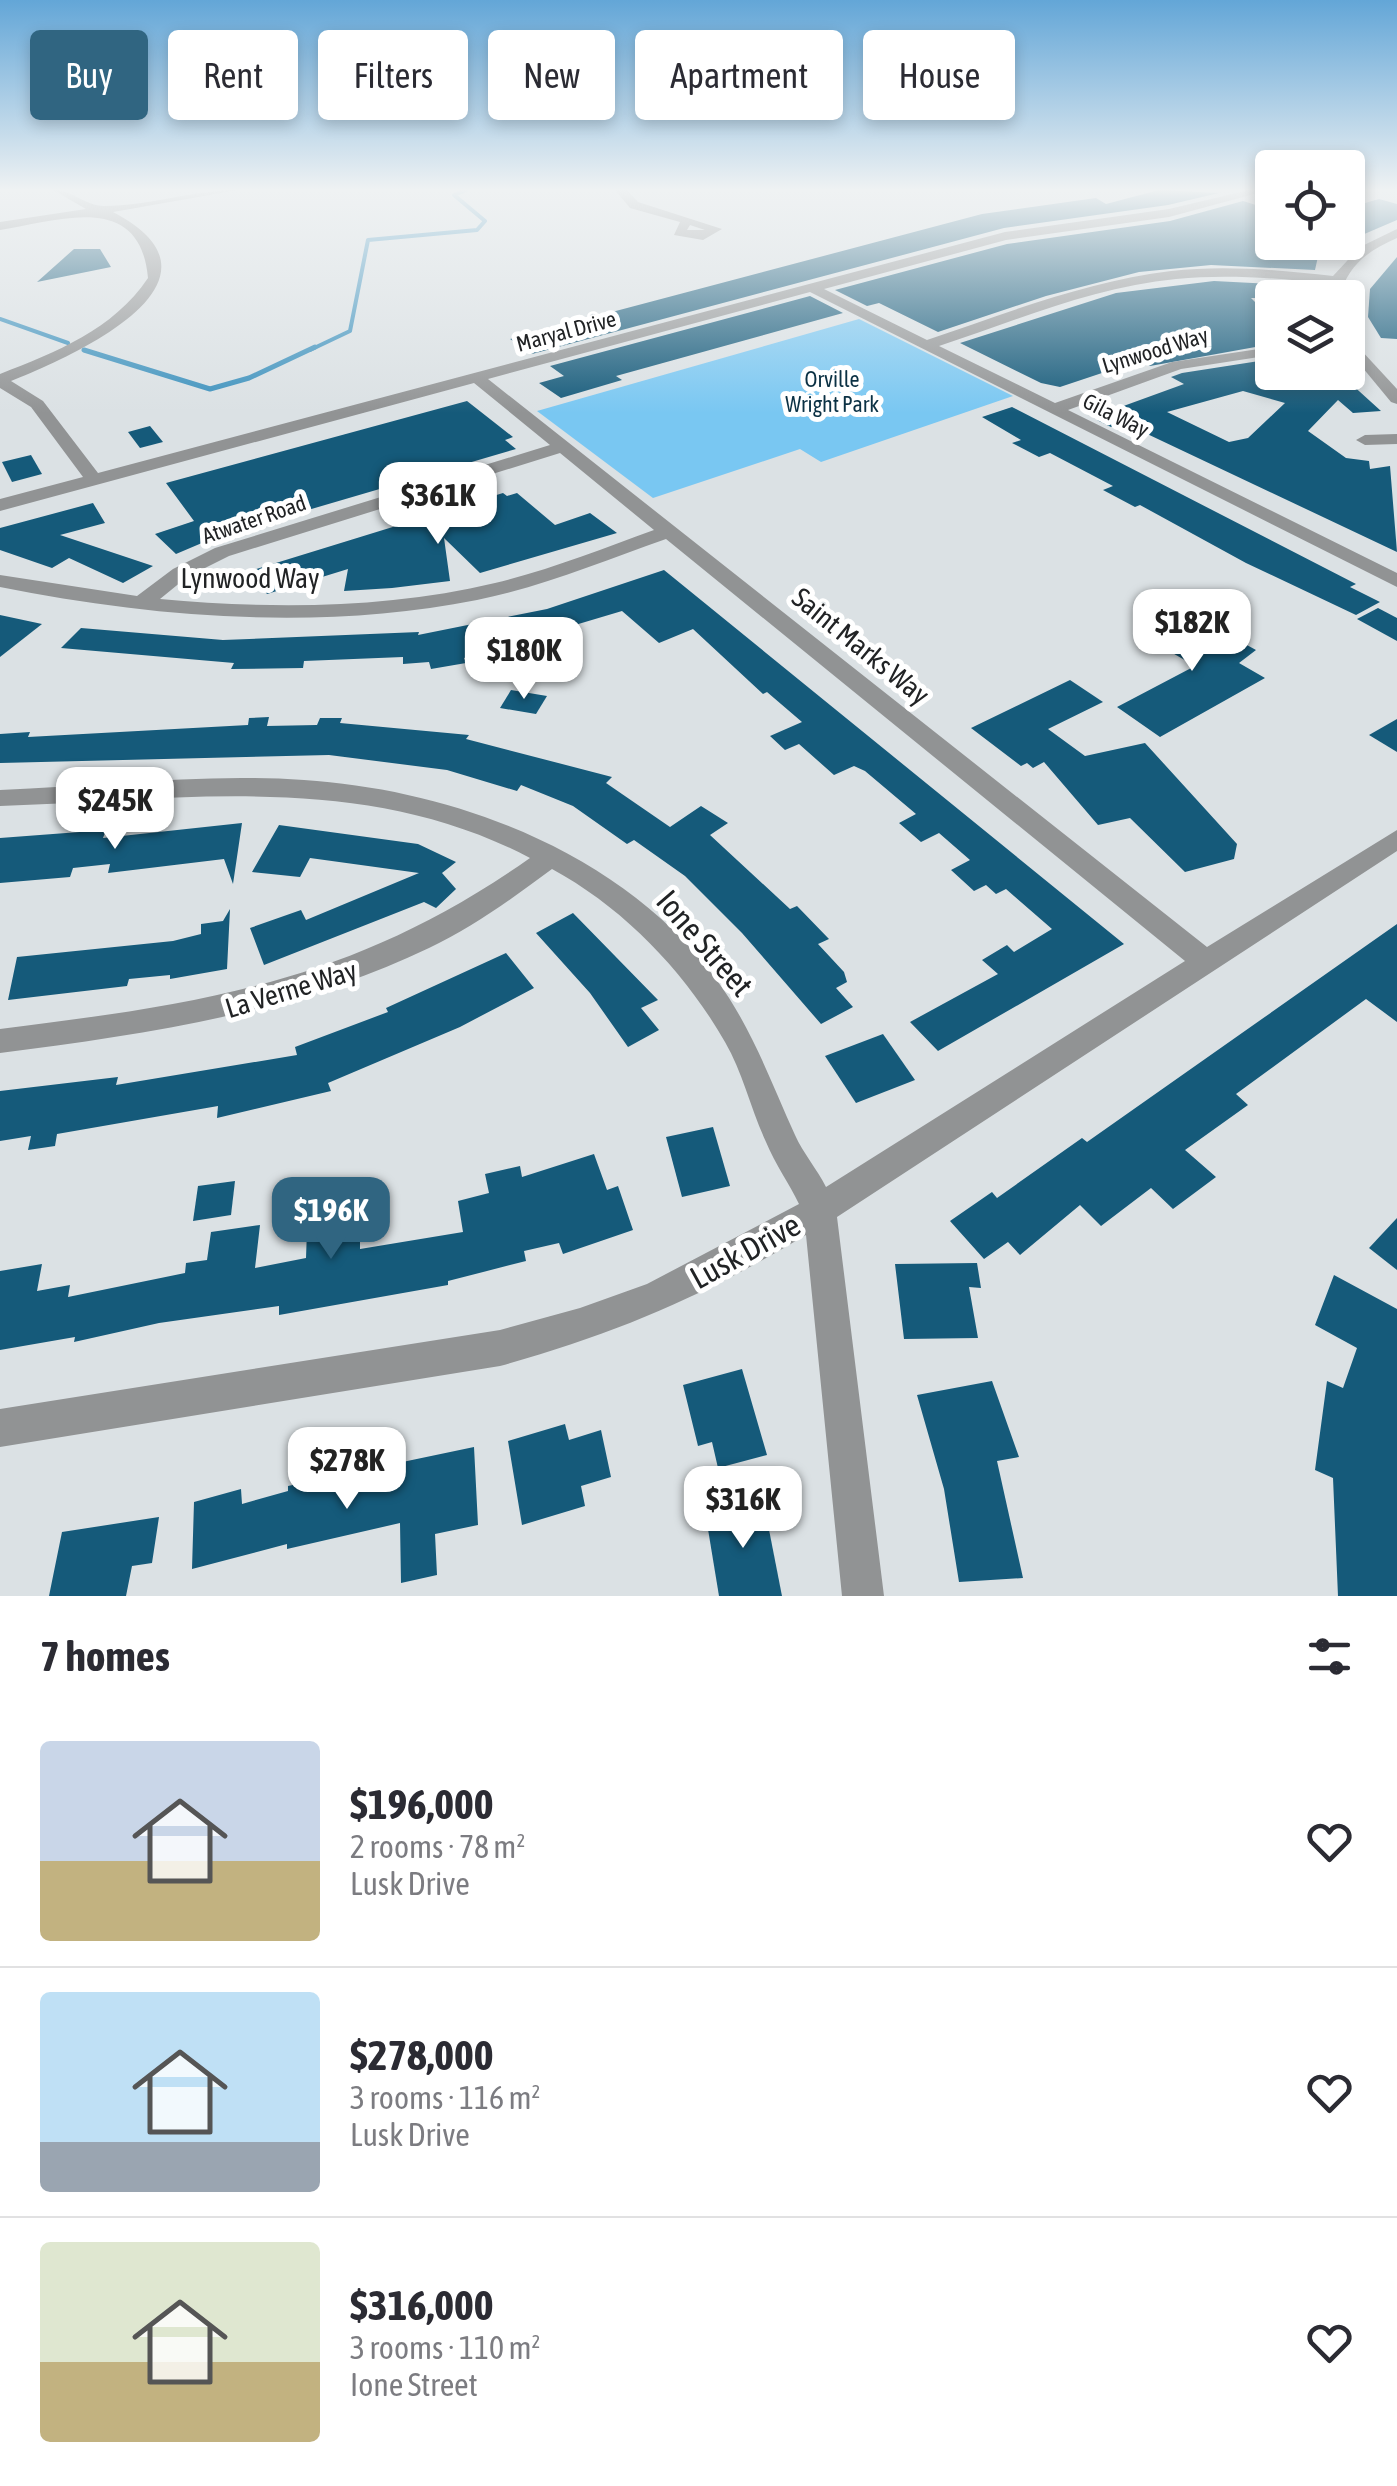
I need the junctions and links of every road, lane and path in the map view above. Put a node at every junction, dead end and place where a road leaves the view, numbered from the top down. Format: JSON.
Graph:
{"nodes":[{"id":1,"x":155,"y":264,"type":"edge"},
{"id":2,"x":900,"y":264,"type":"edge"},
{"id":3,"x":1350,"y":264,"type":"edge"},
{"id":4,"x":1335,"y":280,"type":"joint"},
{"id":5,"x":814,"y":288,"type":"junction"},
{"id":6,"x":926,"y":345,"type":"junction"},
{"id":7,"x":1255,"y":354,"type":"edge"},
{"id":8,"x":1365,"y":364,"type":"edge"},
{"id":9,"x":476,"y":378,"type":"junction"},
{"id":10,"x":0,"y":381,"type":"edge"},
{"id":11,"x":1397,"y":399,"type":"edge"},
{"id":12,"x":1055,"y":410,"type":"junction"},
{"id":13,"x":1397,"y":439,"type":"edge"},
{"id":14,"x":1365,"y":440,"type":"dead end"},
{"id":15,"x":564,"y":446,"type":"junction"},
{"id":16,"x":94,"y":480,"type":"junction"},
{"id":17,"x":0,"y":505,"type":"edge"},
{"id":18,"x":670,"y":531,"type":"junction"},
{"id":19,"x":1397,"y":581,"type":"edge"},
{"id":20,"x":0,"y":582,"type":"edge"},
{"id":21,"x":141,"y":603,"type":"junction"},
{"id":22,"x":0,"y":798,"type":"edge"},
{"id":23,"x":1397,"y":839,"type":"edge"},
{"id":24,"x":552,"y":856,"type":"junction"},
{"id":25,"x":1206,"y":962,"type":"junction"},
{"id":26,"x":0,"y":1041,"type":"edge"},
{"id":27,"x":819,"y":1210,"type":"junction"},
{"id":28,"x":0,"y":1428,"type":"edge"},
{"id":29,"x":863,"y":1596,"type":"edge"}],
"edges":[{"from":1,"to":10,"type":"street"},
{"from":2,"to":5,"type":"street","name":"Maryal Drive"},
{"from":3,"to":4,"type":"street"},
{"from":4,"to":6,"type":"street"},
{"from":5,"to":6,"type":"street","name":"Gila Way"},
{"from":5,"to":9,"type":"street","name":"Maryal Drive"},
{"from":6,"to":12,"type":"street","name":"Gila Way"},
{"from":7,"to":12,"type":"street","name":"Lynwood Way"},
{"from":8,"to":11,"type":"street"},
{"from":9,"to":15,"type":"street","name":"Saint Marks Way"},
{"from":9,"to":16,"type":"street","name":"Maryal Drive"},
{"from":10,"to":16,"type":"street"},
{"from":12,"to":19,"type":"street","name":"Gila Way"},
{"from":13,"to":14,"type":"street"},
{"from":15,"to":18,"type":"street","name":"Saint Marks Way"},
{"from":15,"to":21,"type":"street","name":"Atwater Road"},
{"from":16,"to":17,"type":"street","name":"Maryal Drive"},
{"from":18,"to":21,"type":"street","name":"Lynwood Way"},
{"from":18,"to":25,"type":"street","name":"Saint Marks Way"},
{"from":20,"to":21,"type":"street","name":"Lynwood Way"},
{"from":22,"to":24,"type":"street","name":"Ione Street"},
{"from":23,"to":25,"type":"street","name":"Lusk Drive"},
{"from":24,"to":26,"type":"street","name":"La Verne Way"},
{"from":24,"to":27,"type":"street","name":"Ione Street"},
{"from":25,"to":27,"type":"street","name":"Lusk Drive"},
{"from":27,"to":28,"type":"street","name":"Lusk Drive"},
{"from":27,"to":29,"type":"street","name":"Ione Street"}]}
